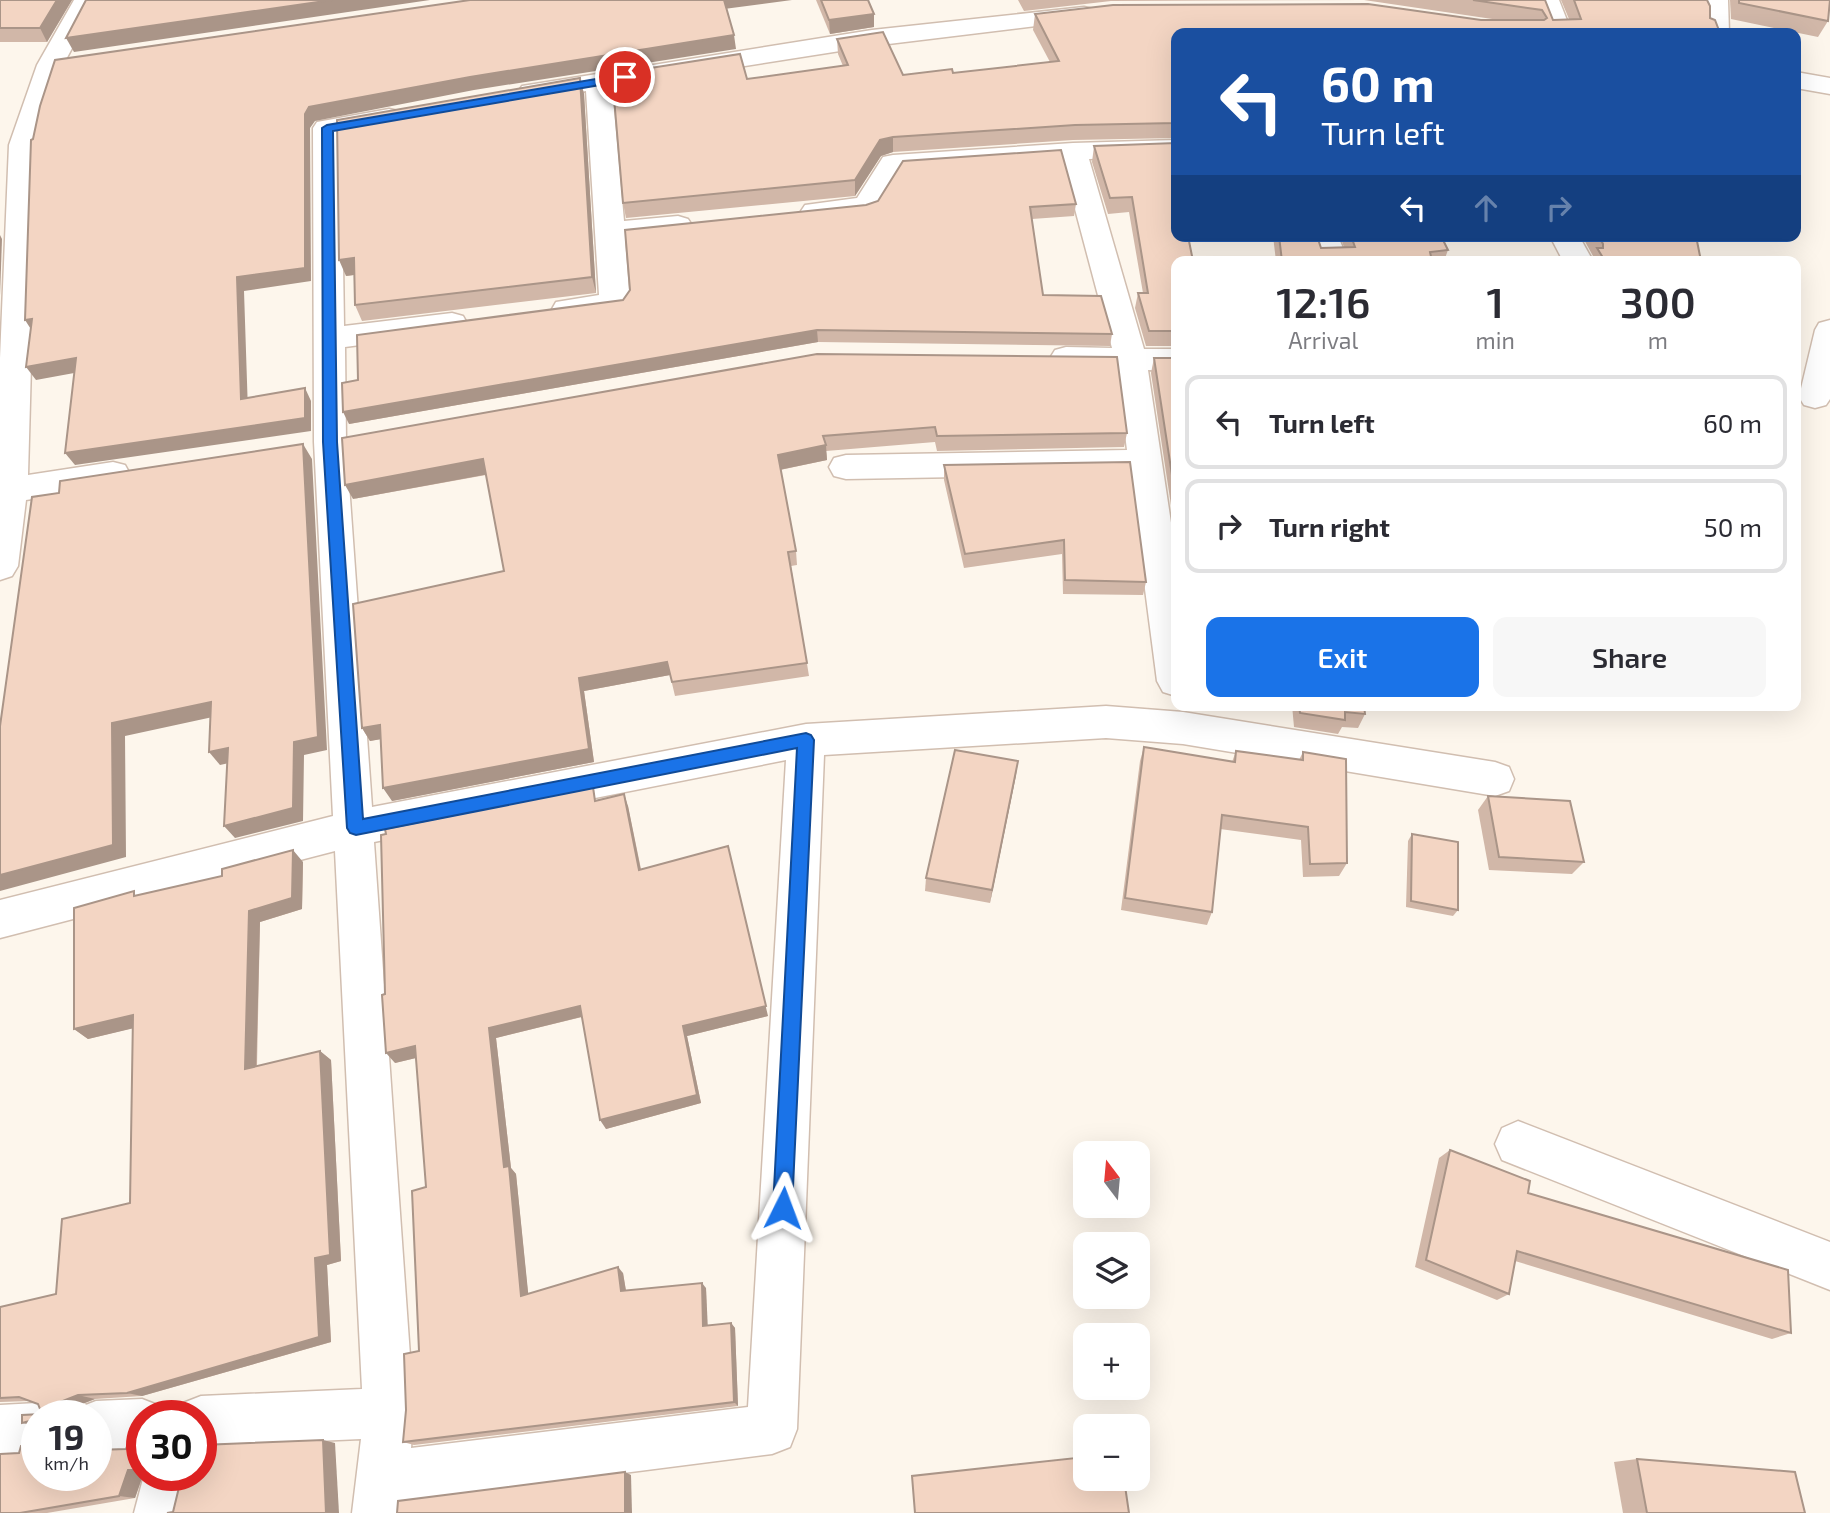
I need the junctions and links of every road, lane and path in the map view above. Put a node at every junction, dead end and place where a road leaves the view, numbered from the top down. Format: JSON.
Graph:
{"nodes":[{"id":1,"x":86,"y":0,"type":"edge"},
{"id":2,"x":1547,"y":0,"type":"edge"},
{"id":3,"x":1716,"y":0,"type":"edge"},
{"id":4,"x":1111,"y":11,"type":"edge"},
{"id":5,"x":1558,"y":28,"type":"edge"},
{"id":6,"x":1717,"y":28,"type":"edge"},
{"id":7,"x":1801,"y":81,"type":"edge"},
{"id":8,"x":598,"y":82,"type":"junction"},
{"id":9,"x":1830,"y":86,"type":"edge"},
{"id":10,"x":502,"y":97,"type":"edge"},
{"id":11,"x":421,"y":111,"type":"edge"},
{"id":12,"x":12,"y":148,"type":"edge"},
{"id":13,"x":1171,"y":148,"type":"edge"},
{"id":14,"x":1073,"y":151,"type":"junction"},
{"id":15,"x":785,"y":214,"type":"edge"},
{"id":16,"x":704,"y":222,"type":"edge"},
{"id":17,"x":610,"y":232,"type":"junction"},
{"id":18,"x":547,"y":312,"type":"edge"},
{"id":19,"x":479,"y":320,"type":"edge"},
{"id":20,"x":1830,"y":330,"type":"edge"},
{"id":21,"x":329,"y":338,"type":"junction"},
{"id":22,"x":1036,"y":358,"type":"edge"},
{"id":23,"x":1131,"y":359,"type":"junction"},
{"id":24,"x":1171,"y":360,"type":"edge"},
{"id":25,"x":1813,"y":400,"type":"edge"},
{"id":26,"x":1146,"y":462,"type":"junction"},
{"id":27,"x":846,"y":467,"type":"dead end"},
{"id":28,"x":144,"y":470,"type":"edge"},
{"id":29,"x":11,"y":489,"type":"junction"},
{"id":30,"x":0,"y":566,"type":"edge"},
{"id":31,"x":1171,"y":644,"type":"edge"},
{"id":32,"x":1181,"y":716,"type":"edge"},
{"id":33,"x":806,"y":740,"type":"junction"},
{"id":34,"x":1495,"y":779,"type":"dead end"},
{"id":35,"x":356,"y":828,"type":"junction"},
{"id":36,"x":0,"y":919,"type":"edge"},
{"id":37,"x":1518,"y":1144,"type":"dead end"},
{"id":38,"x":1830,"y":1266,"type":"edge"},
{"id":39,"x":389,"y":1413,"type":"junction"},
{"id":40,"x":217,"y":1420,"type":"edge"},
{"id":41,"x":21,"y":1429,"type":"edge"},
{"id":42,"x":0,"y":1430,"type":"edge"},
{"id":43,"x":166,"y":1491,"type":"edge"},
{"id":44,"x":379,"y":1495,"type":"edge"},
{"id":45,"x":160,"y":1513,"type":"edge"}],
"edges":[{"from":1,"to":12,"type":"street"},
{"from":2,"to":5,"type":"street"},
{"from":3,"to":6,"type":"street"},
{"from":4,"to":8,"type":"street"},
{"from":7,"to":9,"type":"street"},
{"from":8,"to":10,"type":"street"},
{"from":8,"to":17,"type":"street"},
{"from":11,"to":21,"type":"street"},
{"from":12,"to":29,"type":"street"},
{"from":13,"to":14,"type":"street"},
{"from":14,"to":15,"type":"street"},
{"from":14,"to":23,"type":"street"},
{"from":16,"to":17,"type":"street"},
{"from":17,"to":18,"type":"street"},
{"from":19,"to":21,"type":"street"},
{"from":20,"to":25,"type":"street"},
{"from":21,"to":35,"type":"street"},
{"from":22,"to":23,"type":"street"},
{"from":23,"to":24,"type":"street"},
{"from":23,"to":26,"type":"street"},
{"from":26,"to":27,"type":"street"},
{"from":26,"to":31,"type":"street"},
{"from":28,"to":29,"type":"street"},
{"from":29,"to":30,"type":"street"},
{"from":32,"to":33,"type":"street"},
{"from":32,"to":34,"type":"street"},
{"from":33,"to":35,"type":"street"},
{"from":33,"to":44,"type":"street"},
{"from":35,"to":36,"type":"street"},
{"from":35,"to":39,"type":"street"},
{"from":37,"to":38,"type":"street"},
{"from":39,"to":40,"type":"street"},
{"from":39,"to":44,"type":"street"},
{"from":41,"to":42,"type":"street"},
{"from":43,"to":45,"type":"street"}]}
